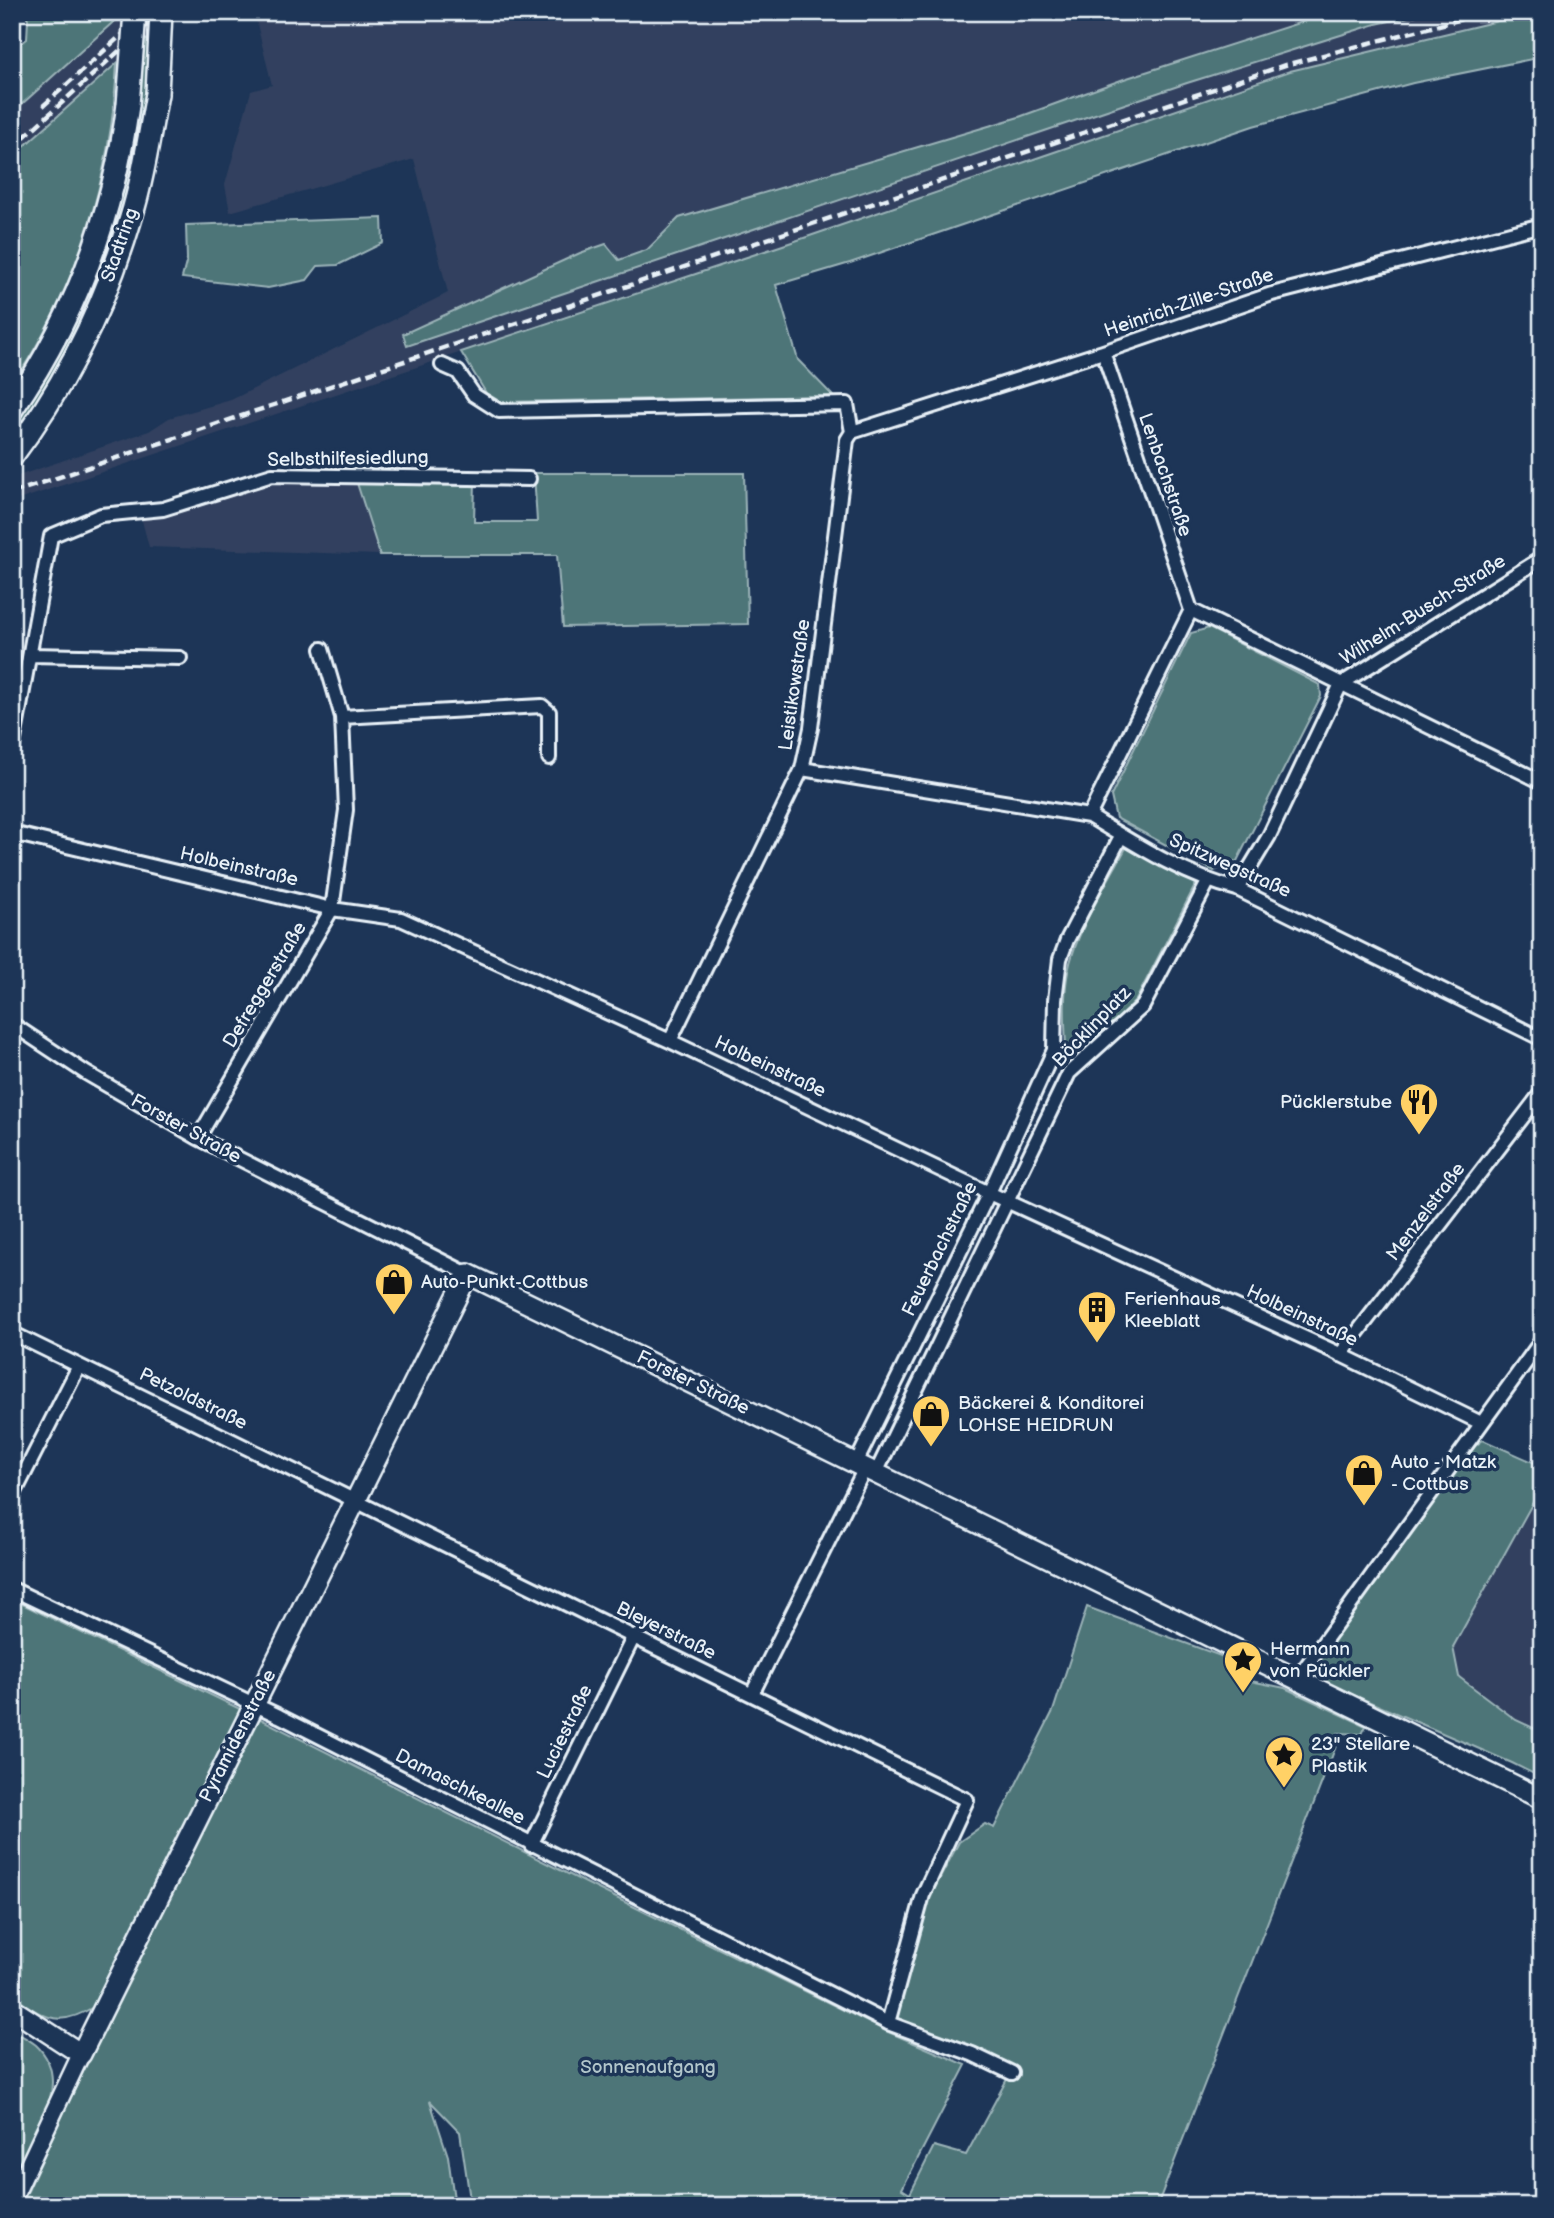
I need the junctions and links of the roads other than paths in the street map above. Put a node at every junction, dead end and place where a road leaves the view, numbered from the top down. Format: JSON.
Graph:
{"nodes":[{"id":1,"x":135,"y":12,"type":"edge"},
{"id":2,"x":161,"y":12,"type":"edge"},
{"id":3,"x":1542,"y":225,"type":"edge"},
{"id":4,"x":1103,"y":352,"type":"junction"},
{"id":5,"x":442,"y":365,"type":"dead end"},
{"id":6,"x":12,"y":410,"type":"edge"},
{"id":7,"x":852,"y":432,"type":"junction"},
{"id":8,"x":15,"y":452,"type":"edge"},
{"id":9,"x":530,"y":479,"type":"dead end"},
{"id":10,"x":1542,"y":558,"type":"edge"},
{"id":11,"x":1191,"y":610,"type":"junction"},
{"id":12,"x":322,"y":649,"type":"dead end"},
{"id":13,"x":30,"y":655,"type":"junction"},
{"id":14,"x":180,"y":658,"type":"dead end"},
{"id":15,"x":1341,"y":684,"type":"junction"},
{"id":16,"x":342,"y":717,"type":"junction"},
{"id":17,"x":12,"y":751,"type":"edge"},
{"id":18,"x":549,"y":758,"type":"dead end"},
{"id":19,"x":803,"y":769,"type":"junction"},
{"id":20,"x":1542,"y":782,"type":"edge"},
{"id":21,"x":1089,"y":816,"type":"junction"},
{"id":22,"x":12,"y":833,"type":"edge"},
{"id":23,"x":1121,"y":836,"type":"junction"},
{"id":24,"x":1208,"y":882,"type":"junction"},
{"id":25,"x":1237,"y":889,"type":"junction"},
{"id":26,"x":332,"y":909,"type":"junction"},
{"id":27,"x":12,"y":1024,"type":"edge"},
{"id":28,"x":1542,"y":1039,"type":"edge"},
{"id":29,"x":670,"y":1041,"type":"junction"},
{"id":30,"x":1055,"y":1050,"type":"joint"},
{"id":31,"x":1542,"y":1092,"type":"edge"},
{"id":32,"x":198,"y":1138,"type":"junction"},
{"id":33,"x":989,"y":1194,"type":"junction"},
{"id":34,"x":1008,"y":1201,"type":"junction"},
{"id":35,"x":468,"y":1274,"type":"junction"},
{"id":36,"x":12,"y":1332,"type":"edge"},
{"id":37,"x":1542,"y":1340,"type":"edge"},
{"id":38,"x":1340,"y":1355,"type":"junction"},
{"id":39,"x":79,"y":1366,"type":"junction"},
{"id":40,"x":1481,"y":1423,"type":"junction"},
{"id":41,"x":866,"y":1468,"type":"junction"},
{"id":42,"x":12,"y":1498,"type":"edge"},
{"id":43,"x":357,"y":1500,"type":"junction"},
{"id":44,"x":12,"y":1589,"type":"edge"},
{"id":45,"x":634,"y":1636,"type":"junction"},
{"id":46,"x":1297,"y":1679,"type":"junction"},
{"id":47,"x":752,"y":1695,"type":"junction"},
{"id":48,"x":254,"y":1704,"type":"junction"},
{"id":49,"x":1542,"y":1799,"type":"edge"},
{"id":50,"x":531,"y":1845,"type":"junction"},
{"id":51,"x":12,"y":2009,"type":"edge"},
{"id":52,"x":888,"y":2023,"type":"junction"},
{"id":53,"x":81,"y":2054,"type":"junction"},
{"id":54,"x":1012,"y":2073,"type":"dead end"},
{"id":55,"x":12,"y":2201,"type":"edge"}],
"edges":[{"from":1,"to":6,"type":"main road","name":"Stadtring","bridge":true},
{"from":2,"to":8,"type":"main road","name":"Stadtring","bridge":true},
{"from":3,"to":4,"type":"street","name":"Heinrich-Zille-Straße"},
{"from":4,"to":7,"type":"street","name":"Heinrich-Zille-Straße"},
{"from":4,"to":11,"type":"street","name":"Lenbachstraße"},
{"from":5,"to":7,"type":"street"},
{"from":7,"to":19,"type":"street","name":"Leistikowstraße"},
{"from":9,"to":13,"type":"street","name":"Selbsthilfesiedlung"},
{"from":10,"to":15,"type":"street","name":"Wilhelm-Busch-Straße"},
{"from":11,"to":15,"type":"street"},
{"from":11,"to":21,"type":"street"},
{"from":12,"to":16,"type":"street","name":"Defreggerstraße"},
{"from":13,"to":14,"type":"street"},
{"from":13,"to":17,"type":"street"},
{"from":15,"to":20,"type":"street"},
{"from":15,"to":25,"type":"street","name":"Wilhelm-Busch-Straße"},
{"from":16,"to":18,"type":"street"},
{"from":16,"to":26,"type":"street","name":"Defreggerstraße"},
{"from":19,"to":21,"type":"street","name":"Spitzwegstraße"},
{"from":19,"to":29,"type":"street","name":"Leistikowstraße"},
{"from":21,"to":23,"type":"street","name":"Spitzwegstraße"},
{"from":22,"to":26,"type":"street","name":"Holbeinstraße"},
{"from":23,"to":24,"type":"street","name":"Spitzwegstraße"},
{"from":23,"to":30,"type":"street","name":"Böcklinplatz"},
{"from":24,"to":25,"type":"street","name":"Spitzwegstraße"},
{"from":24,"to":34,"type":"street","name":"Böcklinplatz"},
{"from":25,"to":28,"type":"street","name":"Spitzwegstraße"},
{"from":26,"to":29,"type":"street","name":"Holbeinstraße"},
{"from":26,"to":32,"type":"street","name":"Defreggerstraße"},
{"from":27,"to":32,"type":"street","name":"Forster Straße"},
{"from":29,"to":33,"type":"street","name":"Holbeinstraße"},
{"from":30,"to":33,"type":"street","name":"Feuerbachstraße"},
{"from":31,"to":38,"type":"street","name":"Menzelstraße"},
{"from":32,"to":35,"type":"street","name":"Forster Straße"},
{"from":33,"to":34,"type":"street","name":"Holbeinstraße"},
{"from":33,"to":41,"type":"street","name":"Feuerbachstraße"},
{"from":34,"to":38,"type":"street","name":"Holbeinstraße"},
{"from":34,"to":41,"type":"street","name":"Feuerbachstraße"},
{"from":35,"to":41,"type":"main road","name":"Forster Straße"},
{"from":35,"to":43,"type":"main road","name":"Pyramidenstraße"},
{"from":36,"to":39,"type":"street","name":"Petzoldstraße"},
{"from":37,"to":40,"type":"street"},
{"from":38,"to":40,"type":"street","name":"Holbeinstraße"},
{"from":39,"to":42,"type":"street"},
{"from":39,"to":43,"type":"street","name":"Petzoldstraße"},
{"from":40,"to":46,"type":"street"},
{"from":41,"to":46,"type":"main road","name":"Forster Straße"},
{"from":41,"to":47,"type":"street","name":"Feuerbachstraße"},
{"from":43,"to":45,"type":"street","name":"Bleyerstraße"},
{"from":43,"to":48,"type":"main road","name":"Pyramidenstraße"},
{"from":44,"to":48,"type":"street","name":"Damaschkeallee"},
{"from":45,"to":47,"type":"street","name":"Bleyerstraße"},
{"from":45,"to":50,"type":"street","name":"Luciestraße"},
{"from":46,"to":49,"type":"main road","name":"Forster Straße"},
{"from":47,"to":52,"type":"street","name":"Bleyerstraße"},
{"from":48,"to":50,"type":"street","name":"Damaschkeallee"},
{"from":48,"to":53,"type":"main road","name":"Pyramidenstraße"},
{"from":50,"to":52,"type":"street","name":"Damaschkeallee"},
{"from":51,"to":53,"type":"main road"},
{"from":52,"to":54,"type":"street","name":"Damaschkeallee"},
{"from":53,"to":55,"type":"street","name":"Pyramidenstraße"}]}
